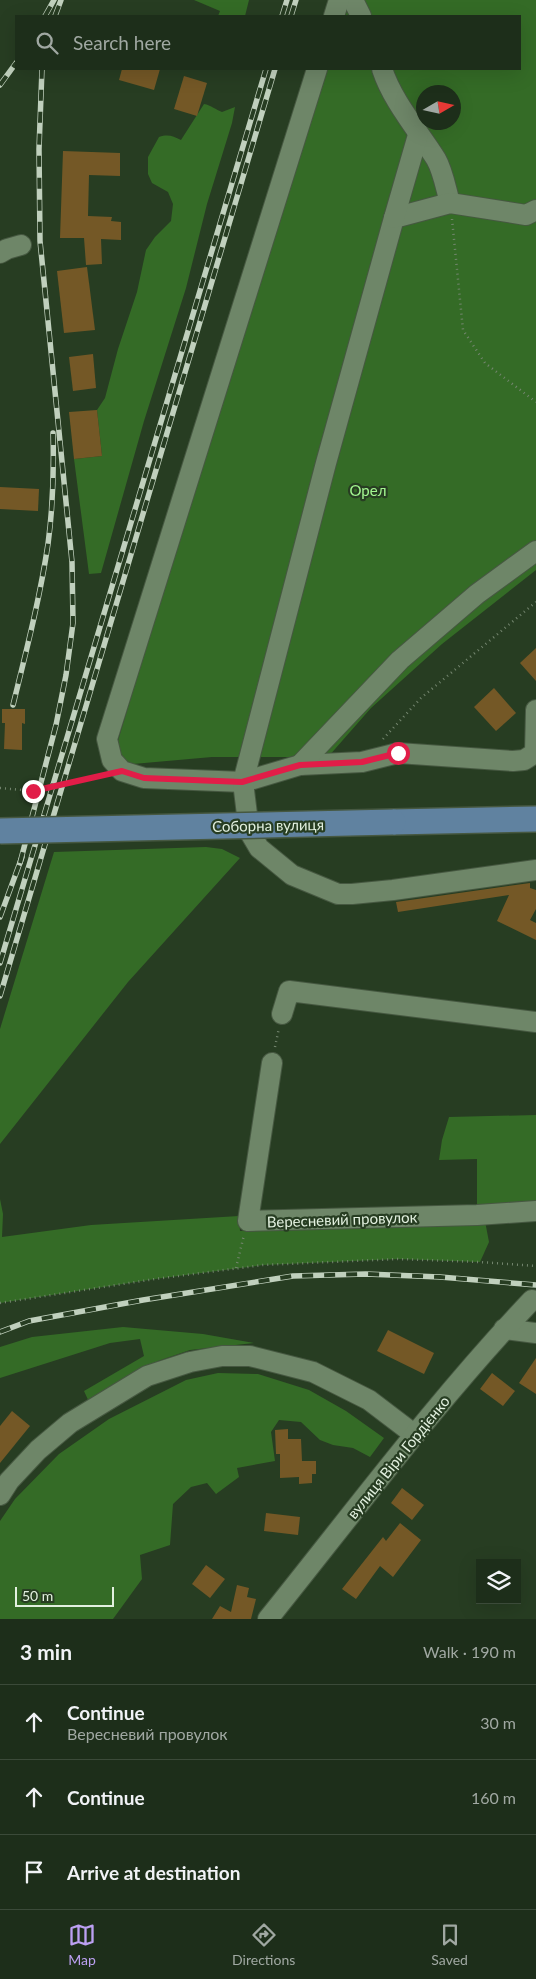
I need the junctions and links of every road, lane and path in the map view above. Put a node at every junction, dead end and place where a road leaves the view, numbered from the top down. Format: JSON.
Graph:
{"nodes":[{"id":1,"x":339,"y":0,"type":"edge"},
{"id":2,"x":353,"y":0,"type":"edge"},
{"id":3,"x":334,"y":15,"type":"edge"},
{"id":4,"x":360,"y":15,"type":"edge"},
{"id":5,"x":317,"y":70,"type":"edge"},
{"id":6,"x":382,"y":70,"type":"edge"},
{"id":7,"x":418,"y":135,"type":"junction"},
{"id":8,"x":450,"y":203,"type":"junction"},
{"id":9,"x":536,"y":210,"type":"edge"},
{"id":10,"x":394,"y":218,"type":"junction"},
{"id":11,"x":21,"y":245,"type":"dead end"},
{"id":12,"x":0,"y":254,"type":"edge"},
{"id":13,"x":536,"y":402,"type":"edge"},
{"id":14,"x":536,"y":551,"type":"edge"},
{"id":15,"x":536,"y":602,"type":"edge"},
{"id":16,"x":536,"y":710,"type":"edge"},
{"id":17,"x":382,"y":741,"type":"dead end"},
{"id":18,"x":300,"y":765,"type":"junction"},
{"id":19,"x":122,"y":771,"type":"junction"},
{"id":20,"x":242,"y":782,"type":"junction"},
{"id":21,"x":0,"y":788,"type":"edge"},
{"id":22,"x":536,"y":819,"type":"edge"},
{"id":23,"x":0,"y":831,"type":"edge"},
{"id":24,"x":536,"y":870,"type":"edge"},
{"id":25,"x":282,"y":1014,"type":"joint"},
{"id":26,"x":536,"y":1022,"type":"edge"},
{"id":27,"x":272,"y":1064,"type":"joint"},
{"id":28,"x":536,"y":1212,"type":"edge"},
{"id":29,"x":248,"y":1221,"type":"junction"},
{"id":30,"x":536,"y":1266,"type":"edge"},
{"id":31,"x":235,"y":1269,"type":"junction"},
{"id":32,"x":532,"y":1300,"type":"dead end"},
{"id":33,"x":0,"y":1303,"type":"edge"},
{"id":34,"x":504,"y":1329,"type":"junction"},
{"id":35,"x":536,"y":1333,"type":"edge"},
{"id":36,"x":415,"y":1435,"type":"junction"},
{"id":37,"x":0,"y":1495,"type":"edge"},
{"id":38,"x":268,"y":1619,"type":"edge"}],
"edges":[{"from":1,"to":3,"type":"street"},
{"from":2,"to":4,"type":"street"},
{"from":5,"to":19,"type":"street"},
{"from":6,"to":7,"type":"street"},
{"from":7,"to":8,"type":"street"},
{"from":7,"to":10,"type":"street"},
{"from":8,"to":9,"type":"street"},
{"from":8,"to":10,"type":"street"},
{"from":8,"to":13,"type":"path"},
{"from":10,"to":20,"type":"street"},
{"from":11,"to":12,"type":"street"},
{"from":14,"to":18,"type":"street"},
{"from":15,"to":17,"type":"path"},
{"from":16,"to":18,"type":"street"},
{"from":18,"to":20,"type":"street"},
{"from":19,"to":20,"type":"street"},
{"from":19,"to":21,"type":"path"},
{"from":20,"to":24,"type":"street"},
{"from":22,"to":23,"type":"main road","name":"Соборна вулиця","bridge":true},
{"from":25,"to":26,"type":"street"},
{"from":25,"to":27,"type":"path"},
{"from":27,"to":29,"type":"street","name":"Вересневий провулок"},
{"from":28,"to":29,"type":"street","name":"Вересневий провулок"},
{"from":29,"to":31,"type":"path"},
{"from":30,"to":31,"type":"path"},
{"from":31,"to":33,"type":"path"},
{"from":32,"to":34,"type":"street","name":"вулиця Віри Гордієнко"},
{"from":34,"to":35,"type":"street"},
{"from":34,"to":36,"type":"street","name":"вулиця Віри Гордієнко"},
{"from":36,"to":37,"type":"street"},
{"from":36,"to":38,"type":"street","name":"вулиця Віри Гордієнко"}]}
